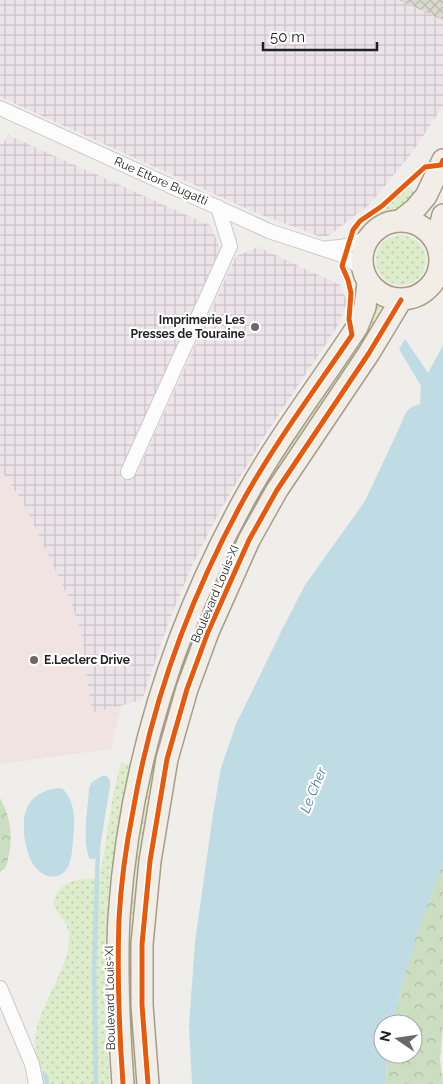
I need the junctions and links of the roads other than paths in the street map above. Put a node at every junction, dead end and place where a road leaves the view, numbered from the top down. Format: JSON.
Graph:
{"nodes":[{"id":1,"x":0,"y":108,"type":"edge"},
{"id":2,"x":443,"y":160,"type":"edge"},
{"id":3,"x":218,"y":207,"type":"junction"},
{"id":4,"x":443,"y":215,"type":"edge"},
{"id":5,"x":400,"y":221,"type":"junction"},
{"id":6,"x":371,"y":234,"type":"junction"},
{"id":7,"x":436,"y":242,"type":"junction"},
{"id":8,"x":324,"y":248,"type":"junction"},
{"id":9,"x":365,"y":276,"type":"junction"},
{"id":10,"x":401,"y":300,"type":"junction"},
{"id":11,"x":128,"y":472,"type":"dead end"},
{"id":12,"x":0,"y":988,"type":"edge"},
{"id":13,"x":36,"y":1084,"type":"edge"},
{"id":14,"x":123,"y":1084,"type":"edge"},
{"id":15,"x":148,"y":1084,"type":"edge"}],
"edges":[{"from":1,"to":3,"type":"street","name":"Rue Ettore Bugatti"},
{"from":2,"to":5,"type":"main road"},
{"from":3,"to":8,"type":"street","name":"Rue Ettore Bugatti"},
{"from":3,"to":11,"type":"street"},
{"from":4,"to":7,"type":"main road"},
{"from":5,"to":6,"type":"main road"},
{"from":5,"to":7,"type":"main road"},
{"from":6,"to":8,"type":"street","name":"Rue Ettore Bugatti"},
{"from":6,"to":9,"type":"main road"},
{"from":7,"to":10,"type":"main road"},
{"from":8,"to":9,"type":"street","name":"Rue Ettore Bugatti"},
{"from":9,"to":10,"type":"main road"},
{"from":9,"to":14,"type":"main road","name":"Boulevard Louis-XI"},
{"from":10,"to":15,"type":"main road","name":"Boulevard Louis-XI"},
{"from":12,"to":13,"type":"street"}]}
